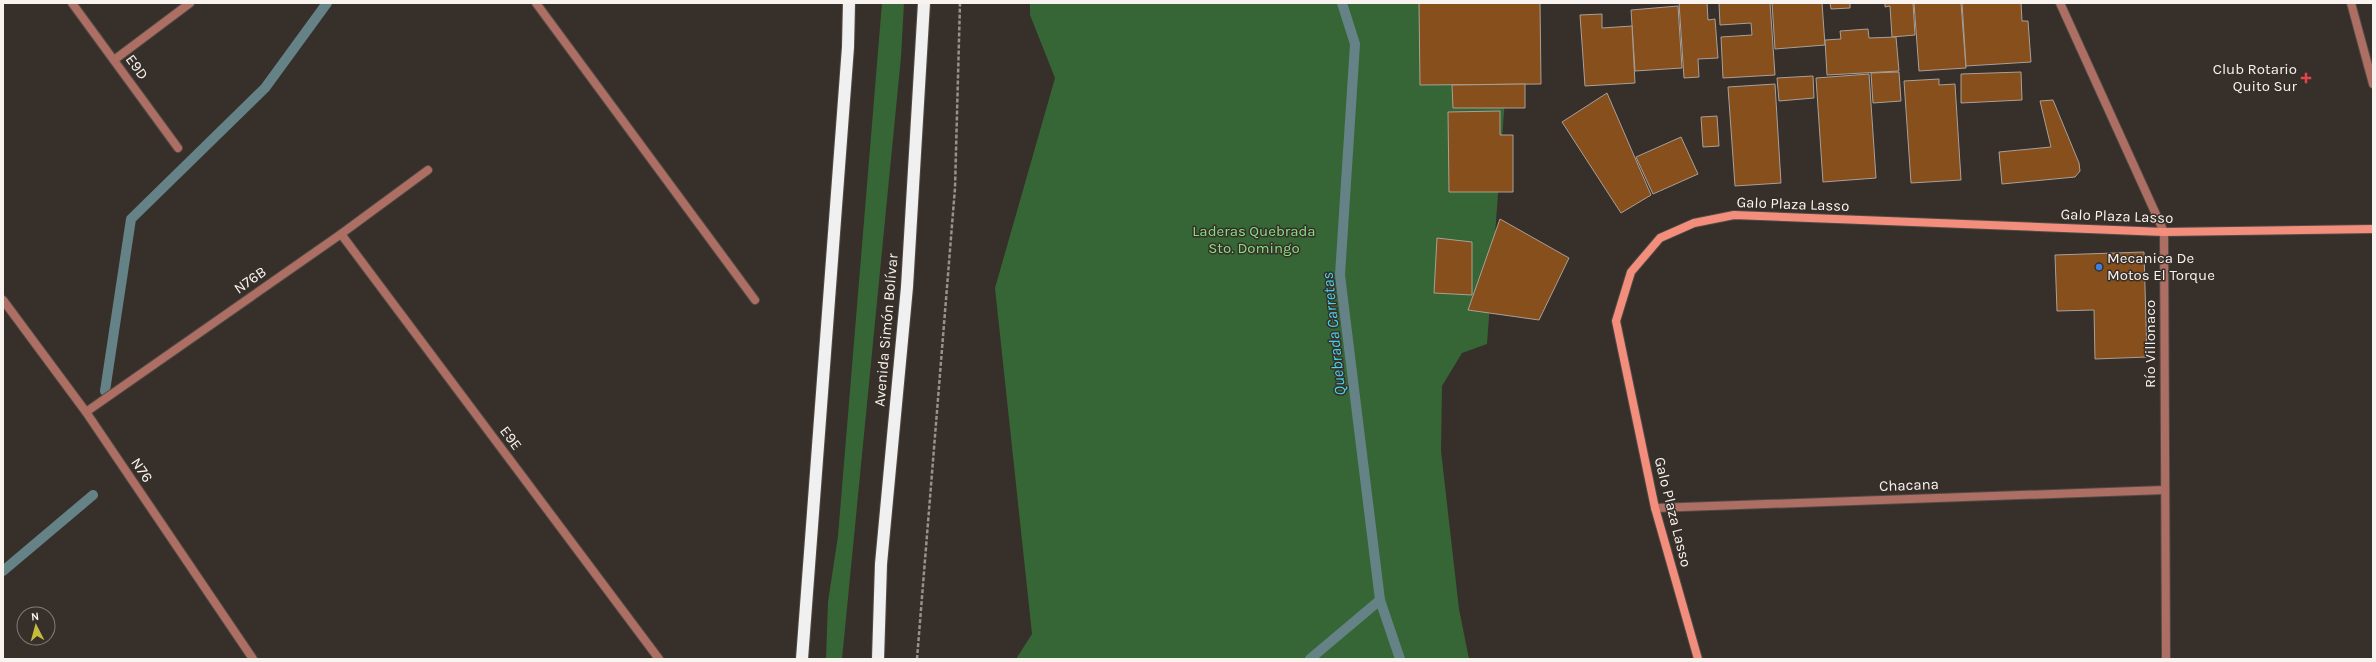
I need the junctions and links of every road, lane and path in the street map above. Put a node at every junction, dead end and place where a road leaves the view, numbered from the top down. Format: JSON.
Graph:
{"nodes":[{"id":1,"x":72,"y":3,"type":"edge"},
{"id":2,"x":190,"y":3,"type":"edge"},
{"id":3,"x":536,"y":3,"type":"edge"},
{"id":4,"x":849,"y":3,"type":"edge"},
{"id":5,"x":924,"y":3,"type":"edge"},
{"id":6,"x":960,"y":3,"type":"edge"},
{"id":7,"x":2060,"y":3,"type":"edge"},
{"id":8,"x":2351,"y":3,"type":"edge"},
{"id":9,"x":114,"y":60,"type":"junction"},
{"id":10,"x":2373,"y":84,"type":"edge"},
{"id":11,"x":178,"y":148,"type":"dead end"},
{"id":12,"x":428,"y":170,"type":"dead end"},
{"id":13,"x":2373,"y":229,"type":"edge"},
{"id":14,"x":2164,"y":232,"type":"junction"},
{"id":15,"x":341,"y":234,"type":"junction"},
{"id":16,"x":3,"y":300,"type":"edge"},
{"id":17,"x":755,"y":300,"type":"dead end"},
{"id":18,"x":86,"y":412,"type":"junction"},
{"id":19,"x":2164,"y":490,"type":"junction"},
{"id":20,"x":1655,"y":508,"type":"junction"},
{"id":21,"x":253,"y":659,"type":"edge"},
{"id":22,"x":659,"y":659,"type":"edge"},
{"id":23,"x":802,"y":659,"type":"edge"},
{"id":24,"x":878,"y":659,"type":"edge"},
{"id":25,"x":918,"y":659,"type":"edge"},
{"id":26,"x":1698,"y":659,"type":"edge"},
{"id":27,"x":2166,"y":659,"type":"edge"}],
"edges":[{"from":1,"to":9,"type":"street","name":"E9D"},
{"from":2,"to":9,"type":"street"},
{"from":3,"to":17,"type":"street"},
{"from":4,"to":23,"type":"highway"},
{"from":5,"to":24,"type":"highway","name":"Avenida Simón Bolívar"},
{"from":6,"to":25,"type":"path"},
{"from":7,"to":14,"type":"street","name":"Río Villonaco"},
{"from":8,"to":10,"type":"street"},
{"from":9,"to":11,"type":"street","name":"E9D"},
{"from":12,"to":15,"type":"street","name":"N76B"},
{"from":13,"to":14,"type":"street","name":"Galo Plaza Lasso"},
{"from":14,"to":19,"type":"street","name":"Río Villonaco"},
{"from":14,"to":20,"type":"street","name":"Galo Plaza Lasso"},
{"from":15,"to":18,"type":"street","name":"N76B"},
{"from":15,"to":22,"type":"street","name":"E9E"},
{"from":16,"to":18,"type":"street","name":"N76"},
{"from":18,"to":21,"type":"street","name":"N76"},
{"from":19,"to":20,"type":"street","name":"Chacana"},
{"from":19,"to":27,"type":"street","name":"Río Villonaco"},
{"from":20,"to":26,"type":"street","name":"Galo Plaza Lasso"}]}
